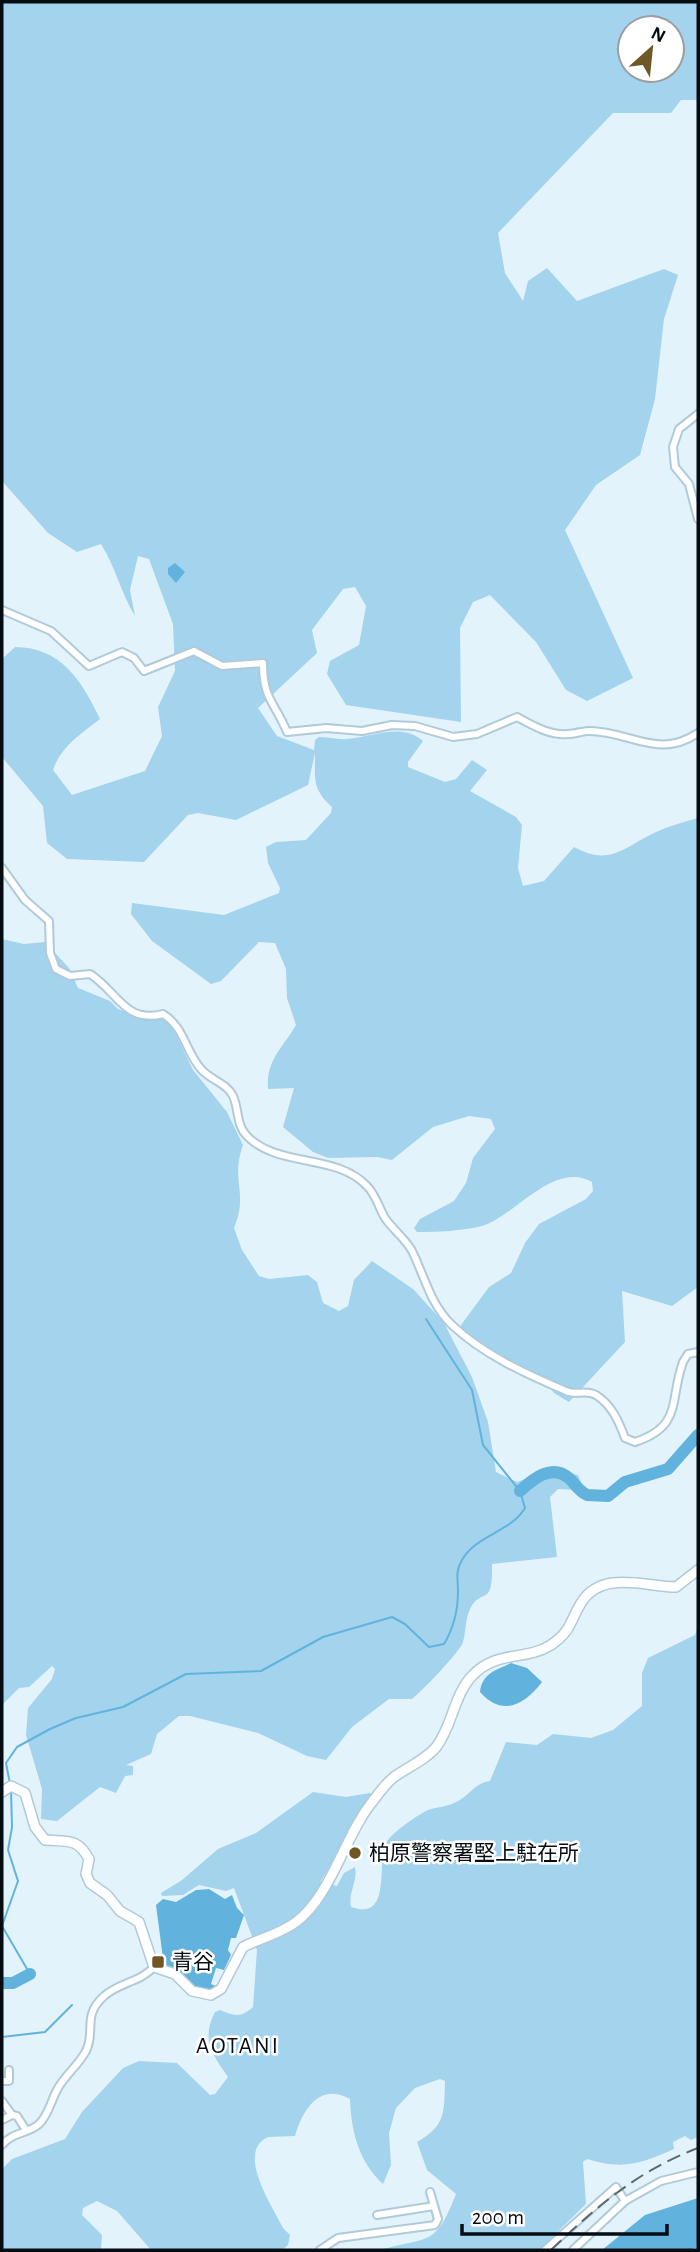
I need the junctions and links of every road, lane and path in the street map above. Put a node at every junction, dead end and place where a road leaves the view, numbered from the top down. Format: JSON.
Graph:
{"nodes":[{"id":1,"x":698,"y":414,"type":"edge"},
{"id":2,"x":698,"y":519,"type":"edge"},
{"id":3,"x":2,"y":610,"type":"edge"},
{"id":4,"x":698,"y":733,"type":"edge"},
{"id":5,"x":2,"y":869,"type":"edge"},
{"id":6,"x":698,"y":1352,"type":"edge"},
{"id":7,"x":698,"y":1570,"type":"edge"},
{"id":8,"x":2,"y":1792,"type":"edge"},
{"id":9,"x":154,"y":1967,"type":"junction"},
{"id":10,"x":9,"y":2070,"type":"dead end"},
{"id":11,"x":2,"y":2081,"type":"edge"},
{"id":12,"x":2,"y":2101,"type":"edge"},
{"id":13,"x":12,"y":2115,"type":"junction"},
{"id":14,"x":2,"y":2120,"type":"edge"},
{"id":15,"x":26,"y":2130,"type":"junction"},
{"id":16,"x":2,"y":2145,"type":"edge"},
{"id":17,"x":698,"y":2172,"type":"edge"},
{"id":18,"x":430,"y":2192,"type":"dead end"},
{"id":19,"x":625,"y":2202,"type":"junction"},
{"id":20,"x":434,"y":2206,"type":"junction"},
{"id":21,"x":377,"y":2215,"type":"dead end"},
{"id":22,"x":320,"y":2250,"type":"edge"},
{"id":23,"x":545,"y":2250,"type":"edge"},
{"id":24,"x":573,"y":2250,"type":"edge"}],
"edges":[{"from":1,"to":2,"type":"street"},
{"from":3,"to":4,"type":"street"},
{"from":5,"to":6,"type":"street"},
{"from":7,"to":9,"type":"main road"},
{"from":8,"to":9,"type":"main road"},
{"from":9,"to":15,"type":"street"},
{"from":10,"to":11,"type":"street"},
{"from":12,"to":13,"type":"street"},
{"from":13,"to":14,"type":"street"},
{"from":13,"to":15,"type":"street"},
{"from":15,"to":16,"type":"street"},
{"from":17,"to":19,"type":"street"},
{"from":18,"to":20,"type":"street"},
{"from":19,"to":23,"type":"street"},
{"from":19,"to":24,"type":"street"},
{"from":20,"to":21,"type":"street"},
{"from":20,"to":22,"type":"street"}]}
